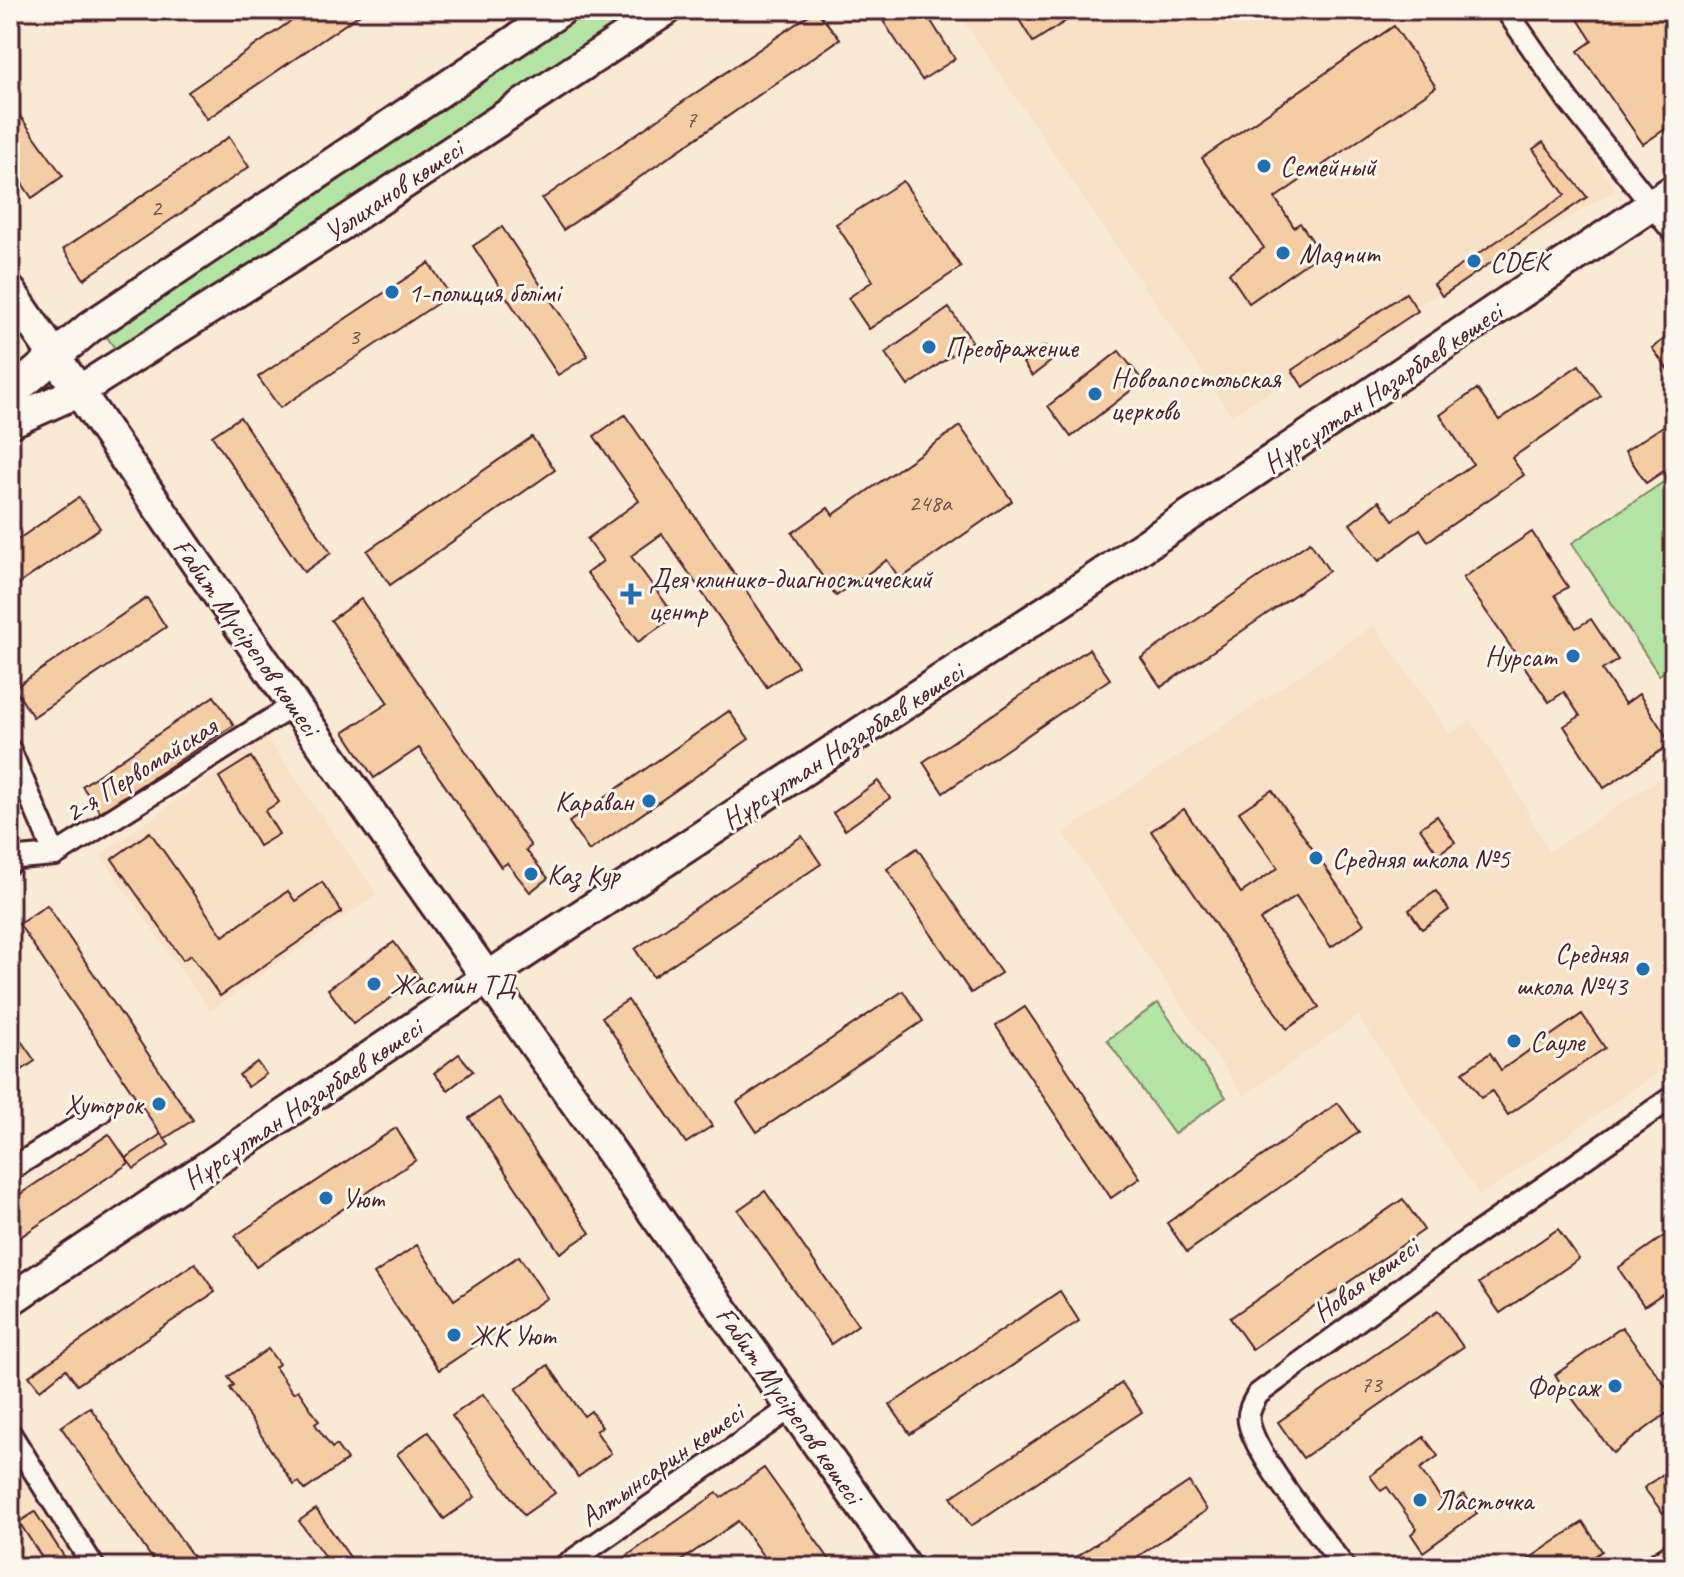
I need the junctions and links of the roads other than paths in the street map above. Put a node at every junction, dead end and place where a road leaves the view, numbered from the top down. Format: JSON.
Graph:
{"nodes":[{"id":1,"x":561,"y":10,"type":"edge"},
{"id":2,"x":666,"y":10,"type":"edge"},
{"id":3,"x":1506,"y":10,"type":"edge"},
{"id":4,"x":1662,"y":198,"type":"edge"},
{"id":5,"x":1674,"y":233,"type":"edge"},
{"id":6,"x":10,"y":291,"type":"edge"},
{"id":7,"x":54,"y":356,"type":"junction"},
{"id":8,"x":79,"y":391,"type":"junction"},
{"id":9,"x":10,"y":394,"type":"edge"},
{"id":10,"x":10,"y":422,"type":"edge"},
{"id":11,"x":294,"y":705,"type":"junction"},
{"id":12,"x":10,"y":750,"type":"edge"},
{"id":13,"x":55,"y":855,"type":"junction"},
{"id":14,"x":10,"y":863,"type":"edge"},
{"id":15,"x":490,"y":977,"type":"junction"},
{"id":16,"x":1674,"y":1096,"type":"edge"},
{"id":17,"x":101,"y":1112,"type":"dead end"},
{"id":18,"x":10,"y":1170,"type":"edge"},
{"id":19,"x":10,"y":1300,"type":"edge"},
{"id":20,"x":792,"y":1407,"type":"junction"},
{"id":21,"x":10,"y":1433,"type":"edge"},
{"id":22,"x":1674,"y":1559,"type":"edge"},
{"id":23,"x":94,"y":1567,"type":"edge"},
{"id":24,"x":563,"y":1567,"type":"edge"},
{"id":25,"x":905,"y":1567,"type":"edge"},
{"id":26,"x":1344,"y":1567,"type":"edge"},
{"id":27,"x":1662,"y":1567,"type":"edge"}],
"edges":[{"from":1,"to":7,"type":"main road","name":"Уәлиханов көшесі"},
{"from":2,"to":8,"type":"main road","name":"Уәлиханов көшесі"},
{"from":3,"to":4,"type":"street"},
{"from":4,"to":5,"type":"street"},
{"from":4,"to":15,"type":"main road","name":"Нұрсұлтан Назарбаев көшесі"},
{"from":6,"to":7,"type":"main road","name":"Ғабит Мүсірепов көшесі"},
{"from":7,"to":8,"type":"main road","name":"Ғабит Мүсірепов көшесі"},
{"from":7,"to":9,"type":"main road","name":"Уәлиханов көшесі"},
{"from":8,"to":10,"type":"main road","name":"Уәлиханов көшесі"},
{"from":8,"to":11,"type":"main road","name":"Ғабит Мүсірепов көшесі"},
{"from":11,"to":13,"type":"street","name":"2-я Первомайская"},
{"from":11,"to":15,"type":"main road","name":"Ғабит Мүсірепов көшесі"},
{"from":12,"to":13,"type":"street"},
{"from":13,"to":14,"type":"street","name":"2-я Первомайская"},
{"from":15,"to":19,"type":"main road","name":"Нұрсұлтан Назарбаев көшесі"},
{"from":15,"to":20,"type":"main road","name":"Ғабит Мүсірепов көшесі"},
{"from":16,"to":26,"type":"street","name":"Новая көшесі"},
{"from":17,"to":18,"type":"street"},
{"from":20,"to":24,"type":"street","name":"Алтынсарин көшесі"},
{"from":20,"to":25,"type":"main road","name":"Ғабит Мүсірепов көшесі"},
{"from":21,"to":23,"type":"street"},
{"from":22,"to":27,"type":"main road"}]}
